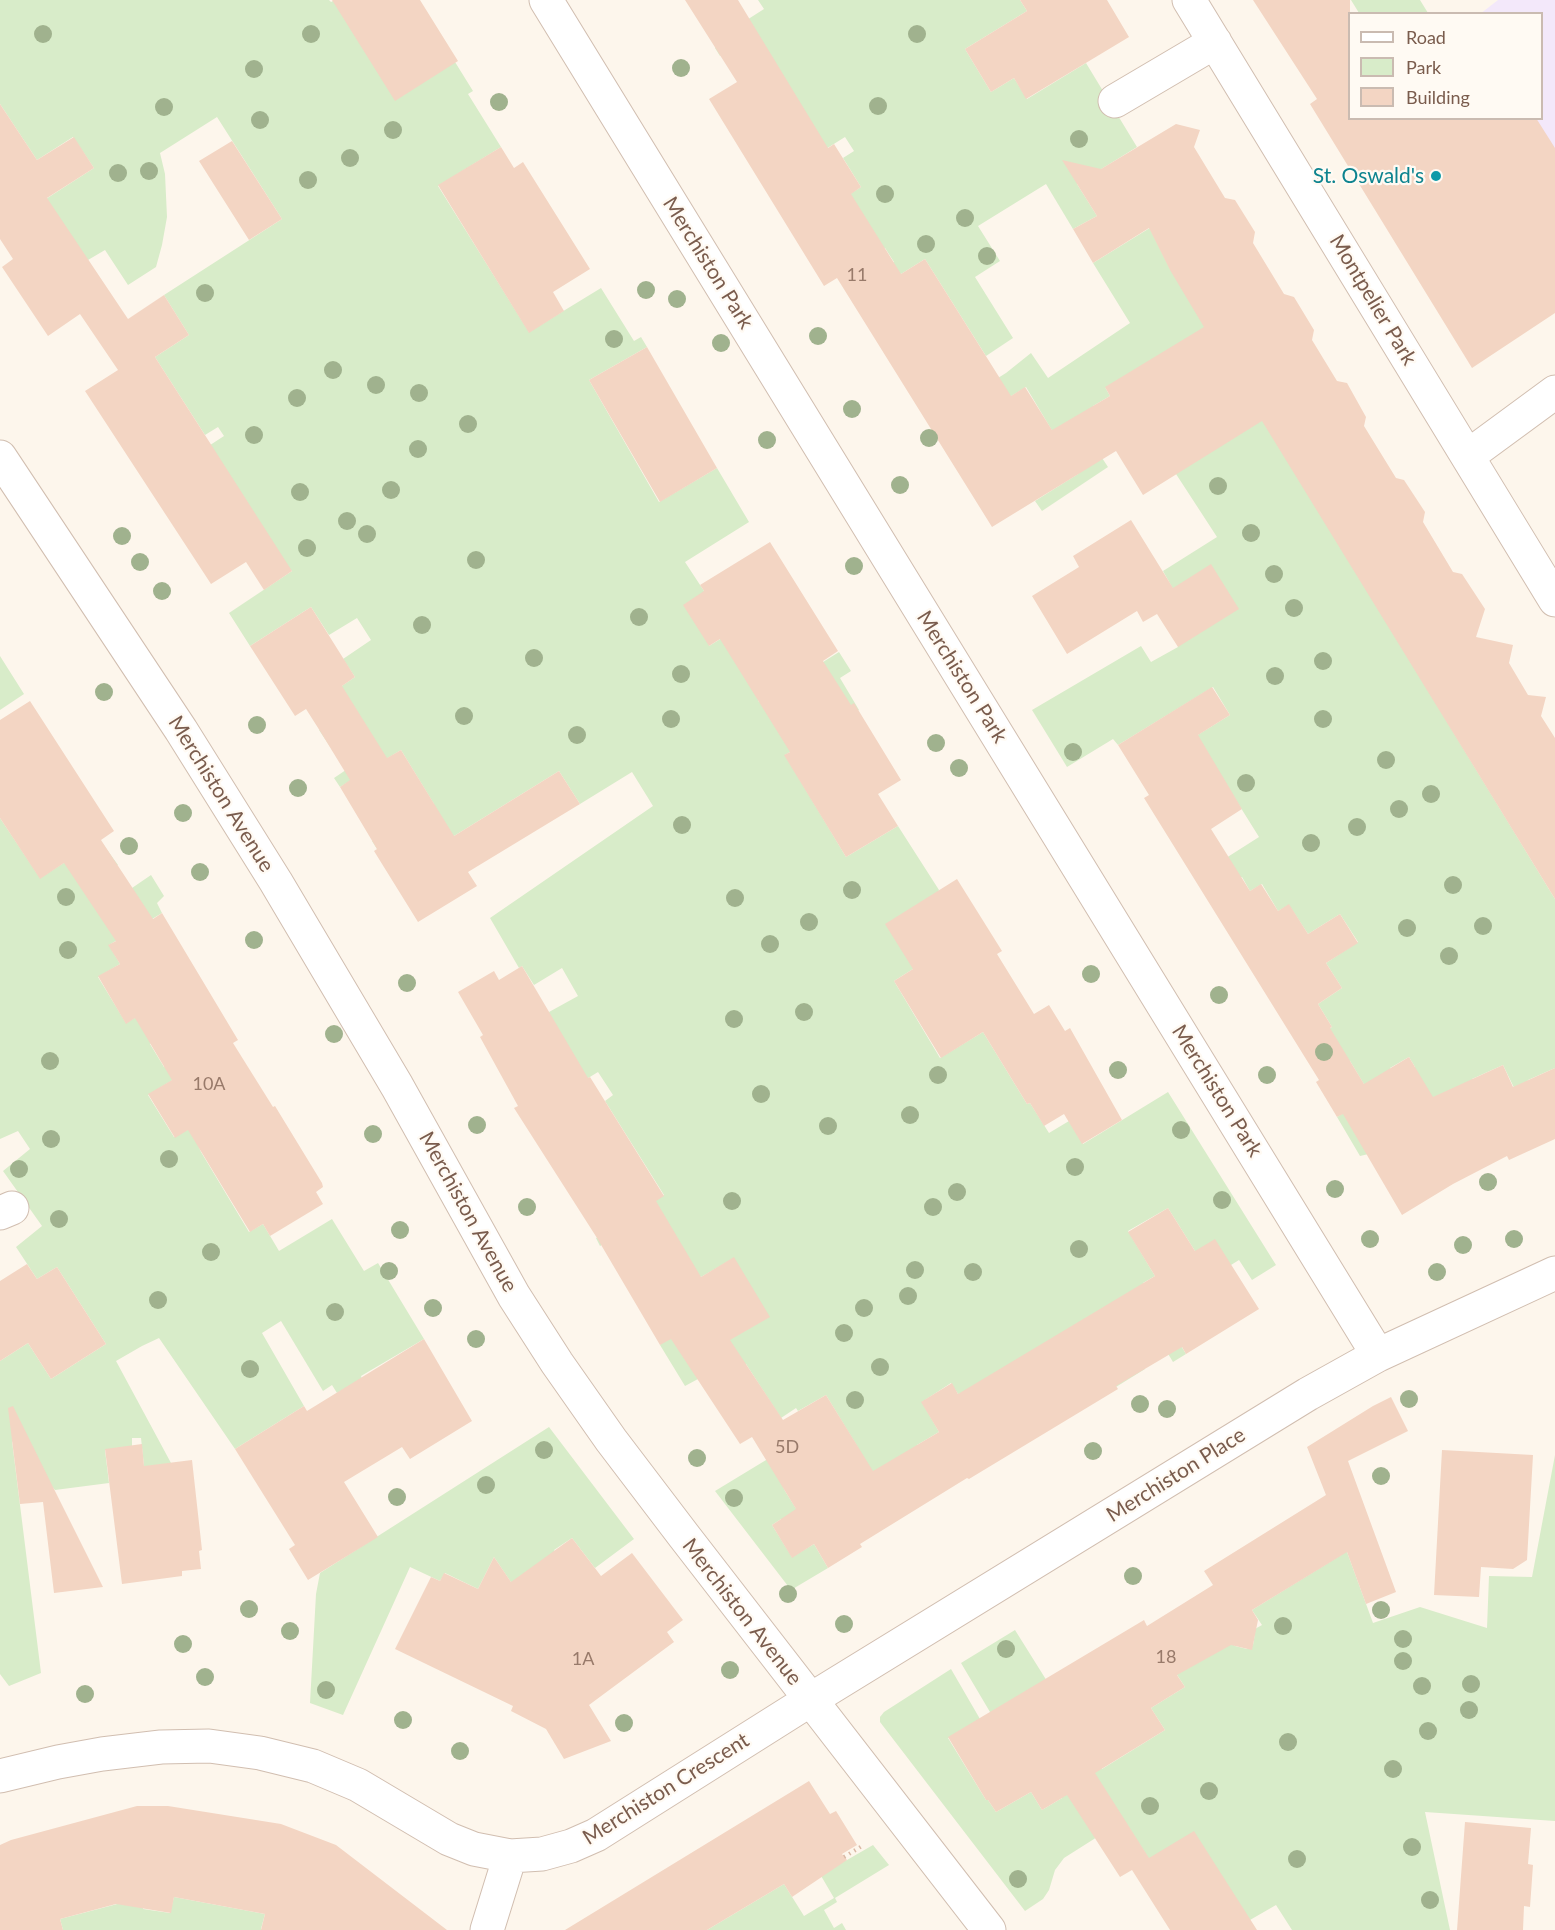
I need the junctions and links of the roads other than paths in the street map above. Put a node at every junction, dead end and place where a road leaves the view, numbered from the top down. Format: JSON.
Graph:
{"nodes":[{"id":1,"x":546,"y":0,"type":"edge"},
{"id":2,"x":1190,"y":0,"type":"edge"},
{"id":3,"x":1215,"y":42,"type":"junction"},
{"id":4,"x":1115,"y":101,"type":"dead end"},
{"id":5,"x":1555,"y":392,"type":"edge"},
{"id":6,"x":1468,"y":456,"type":"junction"},
{"id":7,"x":0,"y":457,"type":"edge"},
{"id":8,"x":1555,"y":600,"type":"edge"},
{"id":9,"x":1555,"y":1273,"type":"edge"},
{"id":10,"x":1378,"y":1355,"type":"junction"},
{"id":11,"x":810,"y":1700,"type":"junction"},
{"id":12,"x":4,"y":1767,"type":"edge"},
{"id":13,"x":510,"y":1856,"type":"junction"},
{"id":14,"x":488,"y":1930,"type":"edge"},
{"id":15,"x":989,"y":1930,"type":"edge"}],
"edges":[{"from":1,"to":10,"type":"street","name":"Merchiston Park"},
{"from":2,"to":3,"type":"street","name":"Montpelier Park"},
{"from":3,"to":4,"type":"street"},
{"from":3,"to":6,"type":"street","name":"Montpelier Park"},
{"from":5,"to":6,"type":"street"},
{"from":6,"to":8,"type":"street","name":"Montpelier Park"},
{"from":7,"to":11,"type":"street","name":"Merchiston Avenue"},
{"from":9,"to":10,"type":"street","name":"Merchiston Place"},
{"from":10,"to":11,"type":"street","name":"Merchiston Place"},
{"from":11,"to":13,"type":"street","name":"Merchiston Crescent"},
{"from":11,"to":15,"type":"street","name":"Merchiston Avenue"},
{"from":12,"to":13,"type":"street","name":"Merchiston Crescent"},
{"from":13,"to":14,"type":"street"}]}
